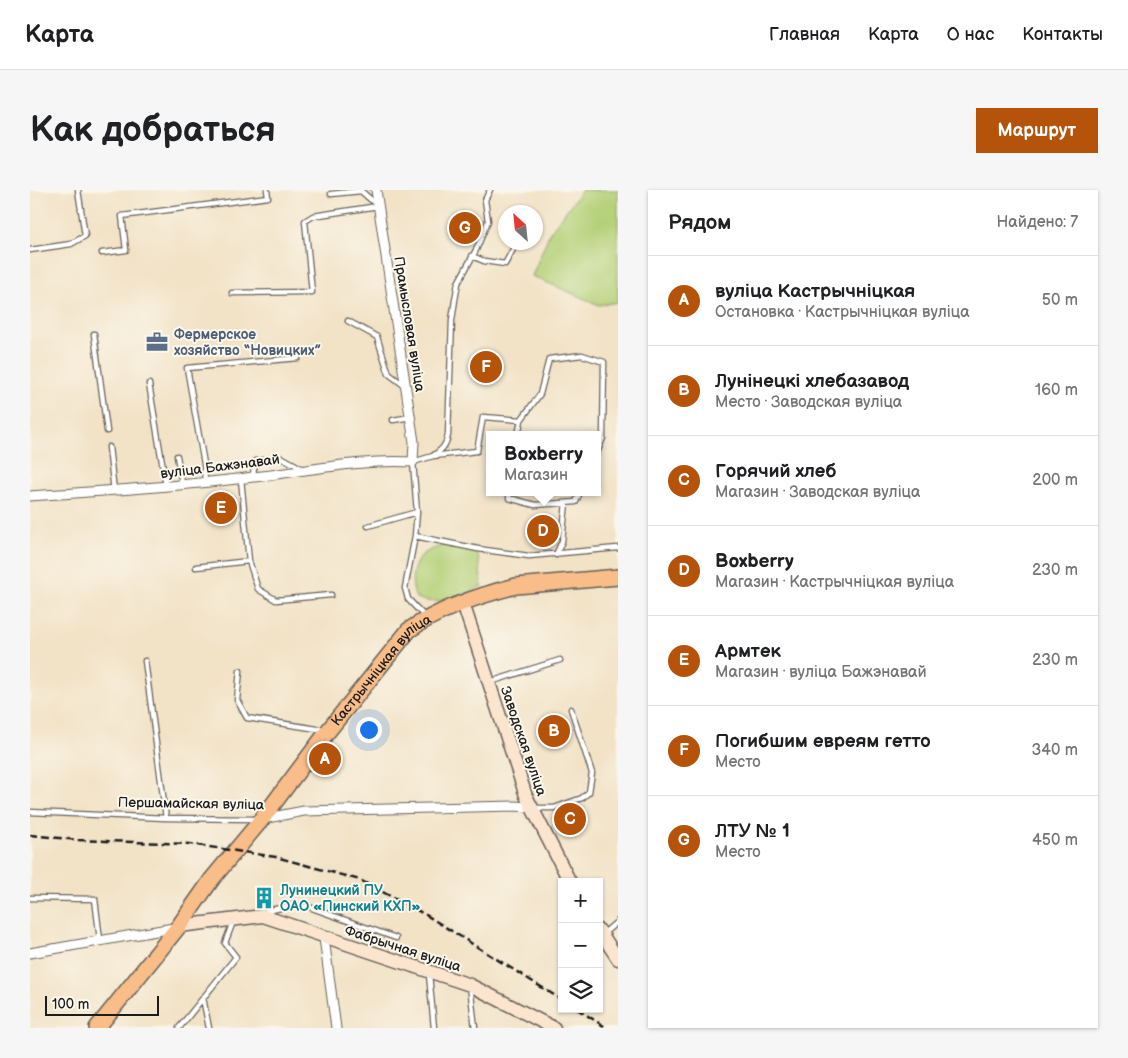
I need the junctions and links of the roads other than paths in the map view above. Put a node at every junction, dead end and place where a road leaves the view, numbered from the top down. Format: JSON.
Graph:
{"nodes":[{"id":1,"x":78,"y":190,"type":"edge"},
{"id":2,"x":267,"y":190,"type":"edge"},
{"id":3,"x":376,"y":190,"type":"edge"},
{"id":4,"x":490,"y":190,"type":"edge"},
{"id":5,"x":331,"y":194,"type":"dead end"},
{"id":6,"x":378,"y":206,"type":"junction"},
{"id":7,"x":30,"y":250,"type":"edge"},
{"id":8,"x":513,"y":250,"type":"edge"},
{"id":9,"x":102,"y":253,"type":"dead end"},
{"id":10,"x":472,"y":256,"type":"junction"},
{"id":11,"x":232,"y":294,"type":"dead end"},
{"id":12,"x":348,"y":320,"type":"dead end"},
{"id":13,"x":94,"y":334,"type":"dead end"},
{"id":14,"x":298,"y":358,"type":"dead end"},
{"id":15,"x":150,"y":384,"type":"dead end"},
{"id":16,"x":406,"y":387,"type":"junction"},
{"id":17,"x":410,"y":417,"type":"junction"},
{"id":18,"x":392,"y":420,"type":"dead end"},
{"id":19,"x":521,"y":420,"type":"junction"},
{"id":20,"x":107,"y":431,"type":"dead end"},
{"id":21,"x":519,"y":431,"type":"edge"},
{"id":22,"x":601,"y":443,"type":"edge"},
{"id":23,"x":109,"y":448,"type":"dead end"},
{"id":24,"x":177,"y":456,"type":"dead end"},
{"id":25,"x":433,"y":456,"type":"junction"},
{"id":26,"x":413,"y":462,"type":"junction"},
{"id":27,"x":305,"y":470,"type":"junction"},
{"id":28,"x":252,"y":477,"type":"junction"},
{"id":29,"x":241,"y":479,"type":"junction"},
{"id":30,"x":205,"y":483,"type":"junction"},
{"id":31,"x":182,"y":484,"type":"junction"},
{"id":32,"x":166,"y":486,"type":"junction"},
{"id":33,"x":114,"y":491,"type":"junction"},
{"id":34,"x":30,"y":496,"type":"edge"},
{"id":35,"x":509,"y":496,"type":"edge"},
{"id":36,"x":578,"y":496,"type":"edge"},
{"id":37,"x":566,"y":503,"type":"junction"},
{"id":38,"x":416,"y":512,"type":"junction"},
{"id":39,"x":368,"y":526,"type":"dead end"},
{"id":40,"x":415,"y":536,"type":"junction"},
{"id":41,"x":618,"y":548,"type":"edge"},
{"id":42,"x":556,"y":555,"type":"junction"},
{"id":43,"x":248,"y":561,"type":"junction"},
{"id":44,"x":196,"y":567,"type":"dead end"},
{"id":45,"x":618,"y":577,"type":"edge"},
{"id":46,"x":331,"y":596,"type":"dead end"},
{"id":47,"x":464,"y":603,"type":"junction"},
{"id":48,"x":426,"y":618,"type":"junction"},
{"id":49,"x":560,"y":660,"type":"dead end"},
{"id":50,"x":145,"y":661,"type":"dead end"},
{"id":51,"x":240,"y":671,"type":"dead end"},
{"id":52,"x":488,"y":682,"type":"junction"},
{"id":53,"x":571,"y":709,"type":"dead end"},
{"id":54,"x":328,"y":730,"type":"junction"},
{"id":55,"x":530,"y":807,"type":"junction"},
{"id":56,"x":30,"y":812,"type":"edge"},
{"id":57,"x":166,"y":818,"type":"junction"},
{"id":58,"x":262,"y":819,"type":"junction"},
{"id":59,"x":568,"y":878,"type":"edge"},
{"id":60,"x":30,"y":898,"type":"edge"},
{"id":61,"x":248,"y":918,"type":"junction"},
{"id":62,"x":234,"y":920,"type":"junction"},
{"id":63,"x":618,"y":921,"type":"edge"},
{"id":64,"x":179,"y":926,"type":"junction"},
{"id":65,"x":603,"y":931,"type":"edge"},
{"id":66,"x":603,"y":935,"type":"edge"},
{"id":67,"x":324,"y":938,"type":"junction"},
{"id":68,"x":396,"y":938,"type":"dead end"},
{"id":69,"x":100,"y":940,"type":"junction"},
{"id":70,"x":30,"y":953,"type":"edge"},
{"id":71,"x":618,"y":959,"type":"edge"},
{"id":72,"x":429,"y":973,"type":"junction"},
{"id":73,"x":470,"y":985,"type":"junction"},
{"id":74,"x":203,"y":998,"type":"junction"},
{"id":75,"x":551,"y":1027,"type":"edge"},
{"id":76,"x":97,"y":1028,"type":"edge"},
{"id":77,"x":179,"y":1028,"type":"edge"},
{"id":78,"x":209,"y":1028,"type":"edge"},
{"id":79,"x":336,"y":1028,"type":"edge"},
{"id":80,"x":434,"y":1028,"type":"edge"},
{"id":81,"x":475,"y":1028,"type":"edge"}],
"edges":[{"from":1,"to":7,"type":"lane"},
{"from":2,"to":9,"type":"lane"},
{"from":3,"to":6,"type":"street","name":"Прамысловая вуліца"},
{"from":4,"to":10,"type":"lane"},
{"from":5,"to":6,"type":"lane"},
{"from":6,"to":11,"type":"lane"},
{"from":6,"to":16,"type":"street","name":"Прамысловая вуліца"},
{"from":8,"to":10,"type":"lane"},
{"from":10,"to":25,"type":"lane"},
{"from":12,"to":16,"type":"lane"},
{"from":13,"to":20,"type":"lane"},
{"from":14,"to":30,"type":"lane"},
{"from":15,"to":32,"type":"lane"},
{"from":16,"to":17,"type":"street","name":"Прамысловая вуліца"},
{"from":17,"to":18,"type":"lane"},
{"from":17,"to":26,"type":"street","name":"Прамысловая вуліца"},
{"from":19,"to":21,"type":"lane"},
{"from":19,"to":22,"type":"lane"},
{"from":19,"to":25,"type":"lane"},
{"from":23,"to":33,"type":"lane"},
{"from":24,"to":31,"type":"lane"},
{"from":25,"to":26,"type":"lane"},
{"from":26,"to":27,"type":"street","name":"вуліца Бажэнавай"},
{"from":26,"to":38,"type":"lane"},
{"from":27,"to":28,"type":"street","name":"вуліца Бажэнавай"},
{"from":27,"to":28,"type":"lane"},
{"from":28,"to":29,"type":"street","name":"вуліца Бажэнавай"},
{"from":29,"to":30,"type":"street","name":"вуліца Бажэнавай"},
{"from":29,"to":43,"type":"lane"},
{"from":30,"to":31,"type":"street","name":"вуліца Бажэнавай"},
{"from":31,"to":32,"type":"street","name":"вуліца Бажэнавай"},
{"from":32,"to":33,"type":"street","name":"вуліца Бажэнавай"},
{"from":33,"to":34,"type":"street","name":"вуліца Бажэнавай"},
{"from":35,"to":37,"type":"lane"},
{"from":36,"to":37,"type":"lane"},
{"from":37,"to":42,"type":"lane"},
{"from":38,"to":39,"type":"lane"},
{"from":38,"to":40,"type":"lane"},
{"from":40,"to":42,"type":"lane"},
{"from":40,"to":48,"type":"lane"},
{"from":41,"to":42,"type":"lane"},
{"from":43,"to":44,"type":"lane"},
{"from":43,"to":46,"type":"lane"},
{"from":45,"to":47,"type":"main road","name":"Кастрычніцкая вуліца"},
{"from":47,"to":48,"type":"main road","name":"Кастрычніцкая вуліца"},
{"from":47,"to":52,"type":"street","name":"Заводская вуліца"},
{"from":48,"to":54,"type":"main road","name":"Кастрычніцкая вуліца"},
{"from":49,"to":52,"type":"lane"},
{"from":50,"to":57,"type":"lane"},
{"from":51,"to":54,"type":"lane"},
{"from":52,"to":55,"type":"street","name":"Заводская вуліца"},
{"from":53,"to":55,"type":"lane"},
{"from":54,"to":58,"type":"main road","name":"Кастрычніцкая вуліца"},
{"from":55,"to":58,"type":"street","name":"Першамайская вуліца"},
{"from":55,"to":59,"type":"street","name":"Заводская вуліца"},
{"from":56,"to":57,"type":"lane","name":"Першамайская вуліца"},
{"from":57,"to":58,"type":"lane","name":"Першамайская вуліца"},
{"from":58,"to":64,"type":"main road","name":"Кастрычніцкая вуліца"},
{"from":60,"to":69,"type":"lane"},
{"from":61,"to":62,"type":"street","name":"Фабрычная вуліца"},
{"from":61,"to":67,"type":"street","name":"Фабрычная вуліца"},
{"from":61,"to":68,"type":"lane"},
{"from":62,"to":64,"type":"street","name":"Фабрычная вуліца"},
{"from":62,"to":74,"type":"lane"},
{"from":63,"to":65,"type":"lane"},
{"from":64,"to":69,"type":"street","name":"Фабрычная вуліца"},
{"from":64,"to":76,"type":"main road","name":"Кастрычніцкая вуліца"},
{"from":66,"to":71,"type":"street"},
{"from":67,"to":72,"type":"street","name":"Фабрычная вуліца"},
{"from":67,"to":79,"type":"street"},
{"from":69,"to":70,"type":"street","name":"Фабрычная вуліца"},
{"from":72,"to":73,"type":"street","name":"Фабрычная вуліца"},
{"from":72,"to":80,"type":"lane"},
{"from":73,"to":75,"type":"street","name":"Фабрычная вуліца"},
{"from":73,"to":81,"type":"lane"},
{"from":74,"to":77,"type":"lane"},
{"from":74,"to":78,"type":"lane"}]}
